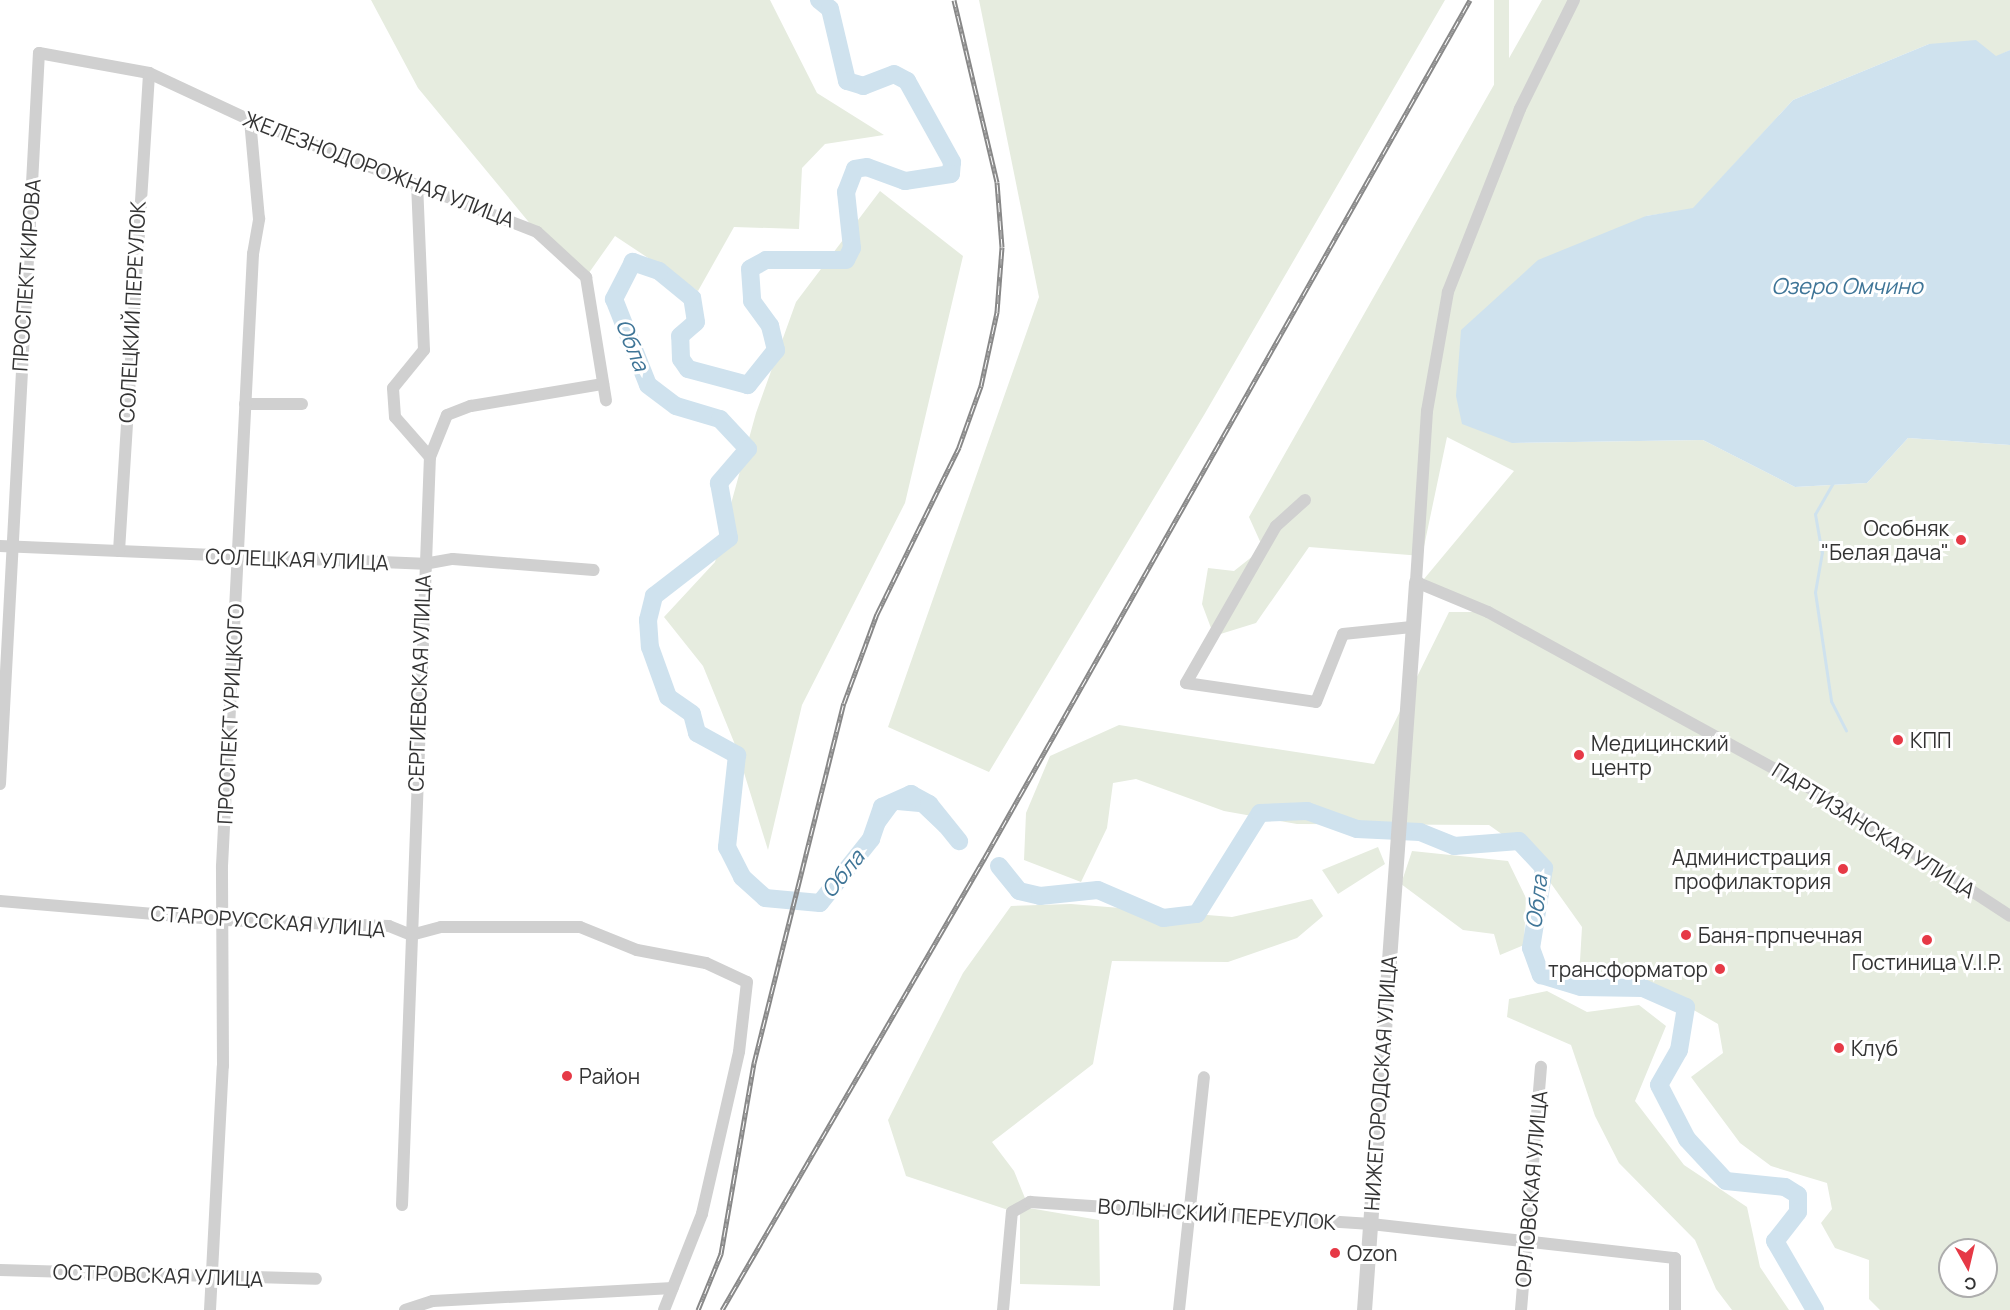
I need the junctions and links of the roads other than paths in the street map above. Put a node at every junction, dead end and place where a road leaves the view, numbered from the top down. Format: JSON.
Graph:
{"nodes":[{"id":1,"x":1574,"y":0,"type":"edge"},
{"id":2,"x":39,"y":53,"type":"joint"},
{"id":3,"x":149,"y":73,"type":"junction"},
{"id":4,"x":250,"y":120,"type":"junction"},
{"id":5,"x":417,"y":186,"type":"junction"},
{"id":6,"x":603,"y":384,"type":"junction"},
{"id":7,"x":606,"y":400,"type":"dead end"},
{"id":8,"x":245,"y":404,"type":"junction"},
{"id":9,"x":302,"y":404,"type":"dead end"},
{"id":10,"x":430,"y":457,"type":"junction"},
{"id":11,"x":1305,"y":500,"type":"dead end"},
{"id":12,"x":6,"y":546,"type":"edge"},
{"id":13,"x":119,"y":551,"type":"junction"},
{"id":14,"x":237,"y":558,"type":"junction"},
{"id":15,"x":424,"y":564,"type":"junction"},
{"id":16,"x":594,"y":570,"type":"dead end"},
{"id":17,"x":1416,"y":582,"type":"junction"},
{"id":18,"x":1412,"y":627,"type":"junction"},
{"id":19,"x":0,"y":784,"type":"edge"},
{"id":20,"x":0,"y":901,"type":"edge"},
{"id":21,"x":2010,"y":916,"type":"edge"},
{"id":22,"x":225,"y":920,"type":"junction"},
{"id":23,"x":411,"y":935,"type":"junction"},
{"id":24,"x":1541,"y":1067,"type":"dead end"},
{"id":25,"x":1204,"y":1077,"type":"dead end"},
{"id":26,"x":402,"y":1205,"type":"dead end"},
{"id":27,"x":1188,"y":1212,"type":"junction"},
{"id":28,"x":1371,"y":1224,"type":"junction"},
{"id":29,"x":1527,"y":1240,"type":"junction"},
{"id":30,"x":0,"y":1270,"type":"edge"},
{"id":31,"x":213,"y":1277,"type":"junction"},
{"id":32,"x":316,"y":1279,"type":"dead end"},
{"id":33,"x":673,"y":1288,"type":"junction"},
{"id":34,"x":210,"y":1310,"type":"edge"},
{"id":35,"x":405,"y":1310,"type":"edge"},
{"id":36,"x":664,"y":1310,"type":"edge"},
{"id":37,"x":1003,"y":1310,"type":"edge"},
{"id":38,"x":1179,"y":1310,"type":"edge"},
{"id":39,"x":1364,"y":1310,"type":"edge"},
{"id":40,"x":1521,"y":1310,"type":"edge"},
{"id":41,"x":1675,"y":1310,"type":"edge"}],
"edges":[{"from":1,"to":17,"type":"street"},
{"from":2,"to":3,"type":"street","name":"ЖЕЛЕЗНОДОРОЖНАЯ УЛИЦА"},
{"from":2,"to":12,"type":"street","name":"ПРОСПЕКТ КИРОВА"},
{"from":3,"to":4,"type":"street","name":"ЖЕЛЕЗНОДОРОЖНАЯ УЛИЦА"},
{"from":3,"to":13,"type":"street","name":"СОЛЕЦКИЙ ПЕРЕУЛОК"},
{"from":4,"to":5,"type":"street","name":"ЖЕЛЕЗНОДОРОЖНАЯ УЛИЦА"},
{"from":4,"to":8,"type":"street","name":"ПРОСПЕКТ УРИЦКОГО"},
{"from":5,"to":6,"type":"street","name":"ЖЕЛЕЗНОДОРОЖНАЯ УЛИЦА"},
{"from":5,"to":10,"type":"street"},
{"from":6,"to":7,"type":"street","name":"ЖЕЛЕЗНОДОРОЖНАЯ УЛИЦА"},
{"from":6,"to":10,"type":"street","name":"СЕРГИЕВСКАЯ УЛИЦА"},
{"from":8,"to":9,"type":"street"},
{"from":8,"to":14,"type":"street","name":"ПРОСПЕКТ УРИЦКОГО"},
{"from":10,"to":15,"type":"street","name":"СЕРГИЕВСКАЯ УЛИЦА"},
{"from":11,"to":18,"type":"street"},
{"from":12,"to":13,"type":"street","name":"СОЛЕЦКАЯ УЛИЦА"},
{"from":12,"to":19,"type":"street","name":"ПРОСПЕКТ КИРОВА"},
{"from":13,"to":14,"type":"street","name":"СОЛЕЦКАЯ УЛИЦА"},
{"from":14,"to":15,"type":"street","name":"СОЛЕЦКАЯ УЛИЦА"},
{"from":14,"to":22,"type":"street","name":"ПРОСПЕКТ УРИЦКОГО"},
{"from":15,"to":16,"type":"street","name":"СОЛЕЦКАЯ УЛИЦА"},
{"from":15,"to":23,"type":"street","name":"СЕРГИЕВСКАЯ УЛИЦА"},
{"from":17,"to":18,"type":"street"},
{"from":17,"to":21,"type":"street","name":"ПАРТИЗАНСКАЯ УЛИЦА"},
{"from":18,"to":28,"type":"street","name":"НИЖЕГОРОДСКАЯ УЛИЦА"},
{"from":20,"to":22,"type":"street","name":"СТАРОРУССКАЯ УЛИЦА"},
{"from":22,"to":23,"type":"street","name":"СТАРОРУССКАЯ УЛИЦА"},
{"from":22,"to":31,"type":"street","name":"ПРОСПЕКТ УРИЦКОГО"},
{"from":23,"to":26,"type":"street","name":"СЕРГИЕВСКАЯ УЛИЦА"},
{"from":23,"to":33,"type":"street","name":"СТАРОРУССКАЯ УЛИЦА"},
{"from":24,"to":29,"type":"street","name":"ОРЛОВСКАЯ УЛИЦА"},
{"from":25,"to":27,"type":"street"},
{"from":27,"to":28,"type":"street","name":"ВОЛЫНСКИЙ ПЕРЕУЛОК"},
{"from":27,"to":37,"type":"street","name":"ВОЛЫНСКИЙ ПЕРЕУЛОК"},
{"from":27,"to":38,"type":"street"},
{"from":28,"to":29,"type":"street","name":"ВОЛЫНСКИЙ ПЕРЕУЛОК"},
{"from":28,"to":39,"type":"street","name":"НИЖЕГОРОДСКАЯ УЛИЦА"},
{"from":29,"to":40,"type":"street","name":"ОРЛОВСКАЯ УЛИЦА"},
{"from":29,"to":41,"type":"street","name":"ВОЛЫНСКИЙ ПЕРЕУЛОК"},
{"from":30,"to":31,"type":"street","name":"ОСТРОВСКАЯ УЛИЦА"},
{"from":31,"to":32,"type":"street","name":"ОСТРОВСКАЯ УЛИЦА"},
{"from":31,"to":34,"type":"street","name":"ПРОСПЕКТ УРИЦКОГО"},
{"from":33,"to":35,"type":"street"},
{"from":33,"to":36,"type":"street"}]}
